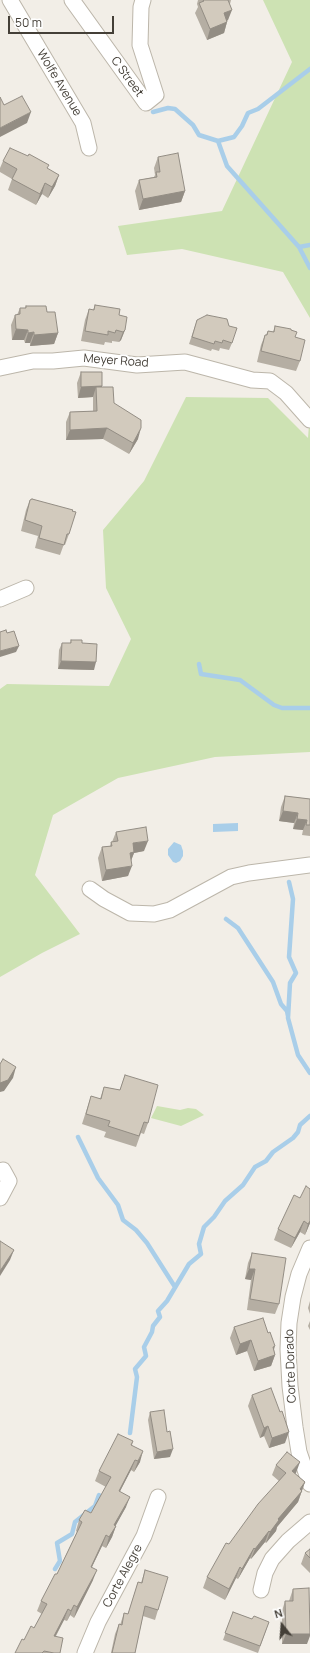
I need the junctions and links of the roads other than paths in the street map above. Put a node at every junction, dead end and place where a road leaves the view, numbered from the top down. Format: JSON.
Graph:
{"nodes":[{"id":1,"x":10,"y":0,"type":"edge"},
{"id":2,"x":72,"y":0,"type":"edge"},
{"id":3,"x":143,"y":0,"type":"edge"},
{"id":4,"x":89,"y":148,"type":"dead end"},
{"id":5,"x":0,"y":368,"type":"edge"},
{"id":6,"x":310,"y":420,"type":"edge"},
{"id":7,"x":26,"y":588,"type":"dead end"},
{"id":8,"x":0,"y":598,"type":"edge"},
{"id":9,"x":310,"y":865,"type":"edge"},
{"id":10,"x":90,"y":889,"type":"dead end"},
{"id":11,"x":3,"y":1170,"type":"dead end"},
{"id":12,"x":0,"y":1198,"type":"edge"},
{"id":13,"x":310,"y":1248,"type":"edge"},
{"id":14,"x":310,"y":1484,"type":"edge"},
{"id":15,"x":158,"y":1497,"type":"dead end"},
{"id":16,"x":310,"y":1522,"type":"edge"},
{"id":17,"x":261,"y":1590,"type":"dead end"},
{"id":18,"x":85,"y":1653,"type":"edge"}],
"edges":[{"from":1,"to":4,"type":"street","name":"Wolfe Avenue"},
{"from":2,"to":3,"type":"street","name":"C Street"},
{"from":5,"to":6,"type":"street","name":"Meyer Road"},
{"from":7,"to":8,"type":"street"},
{"from":9,"to":10,"type":"street"},
{"from":11,"to":12,"type":"street"},
{"from":13,"to":14,"type":"street","name":"Corte Dorado"},
{"from":15,"to":18,"type":"street","name":"Corte Alegre"},
{"from":16,"to":17,"type":"street"}]}
